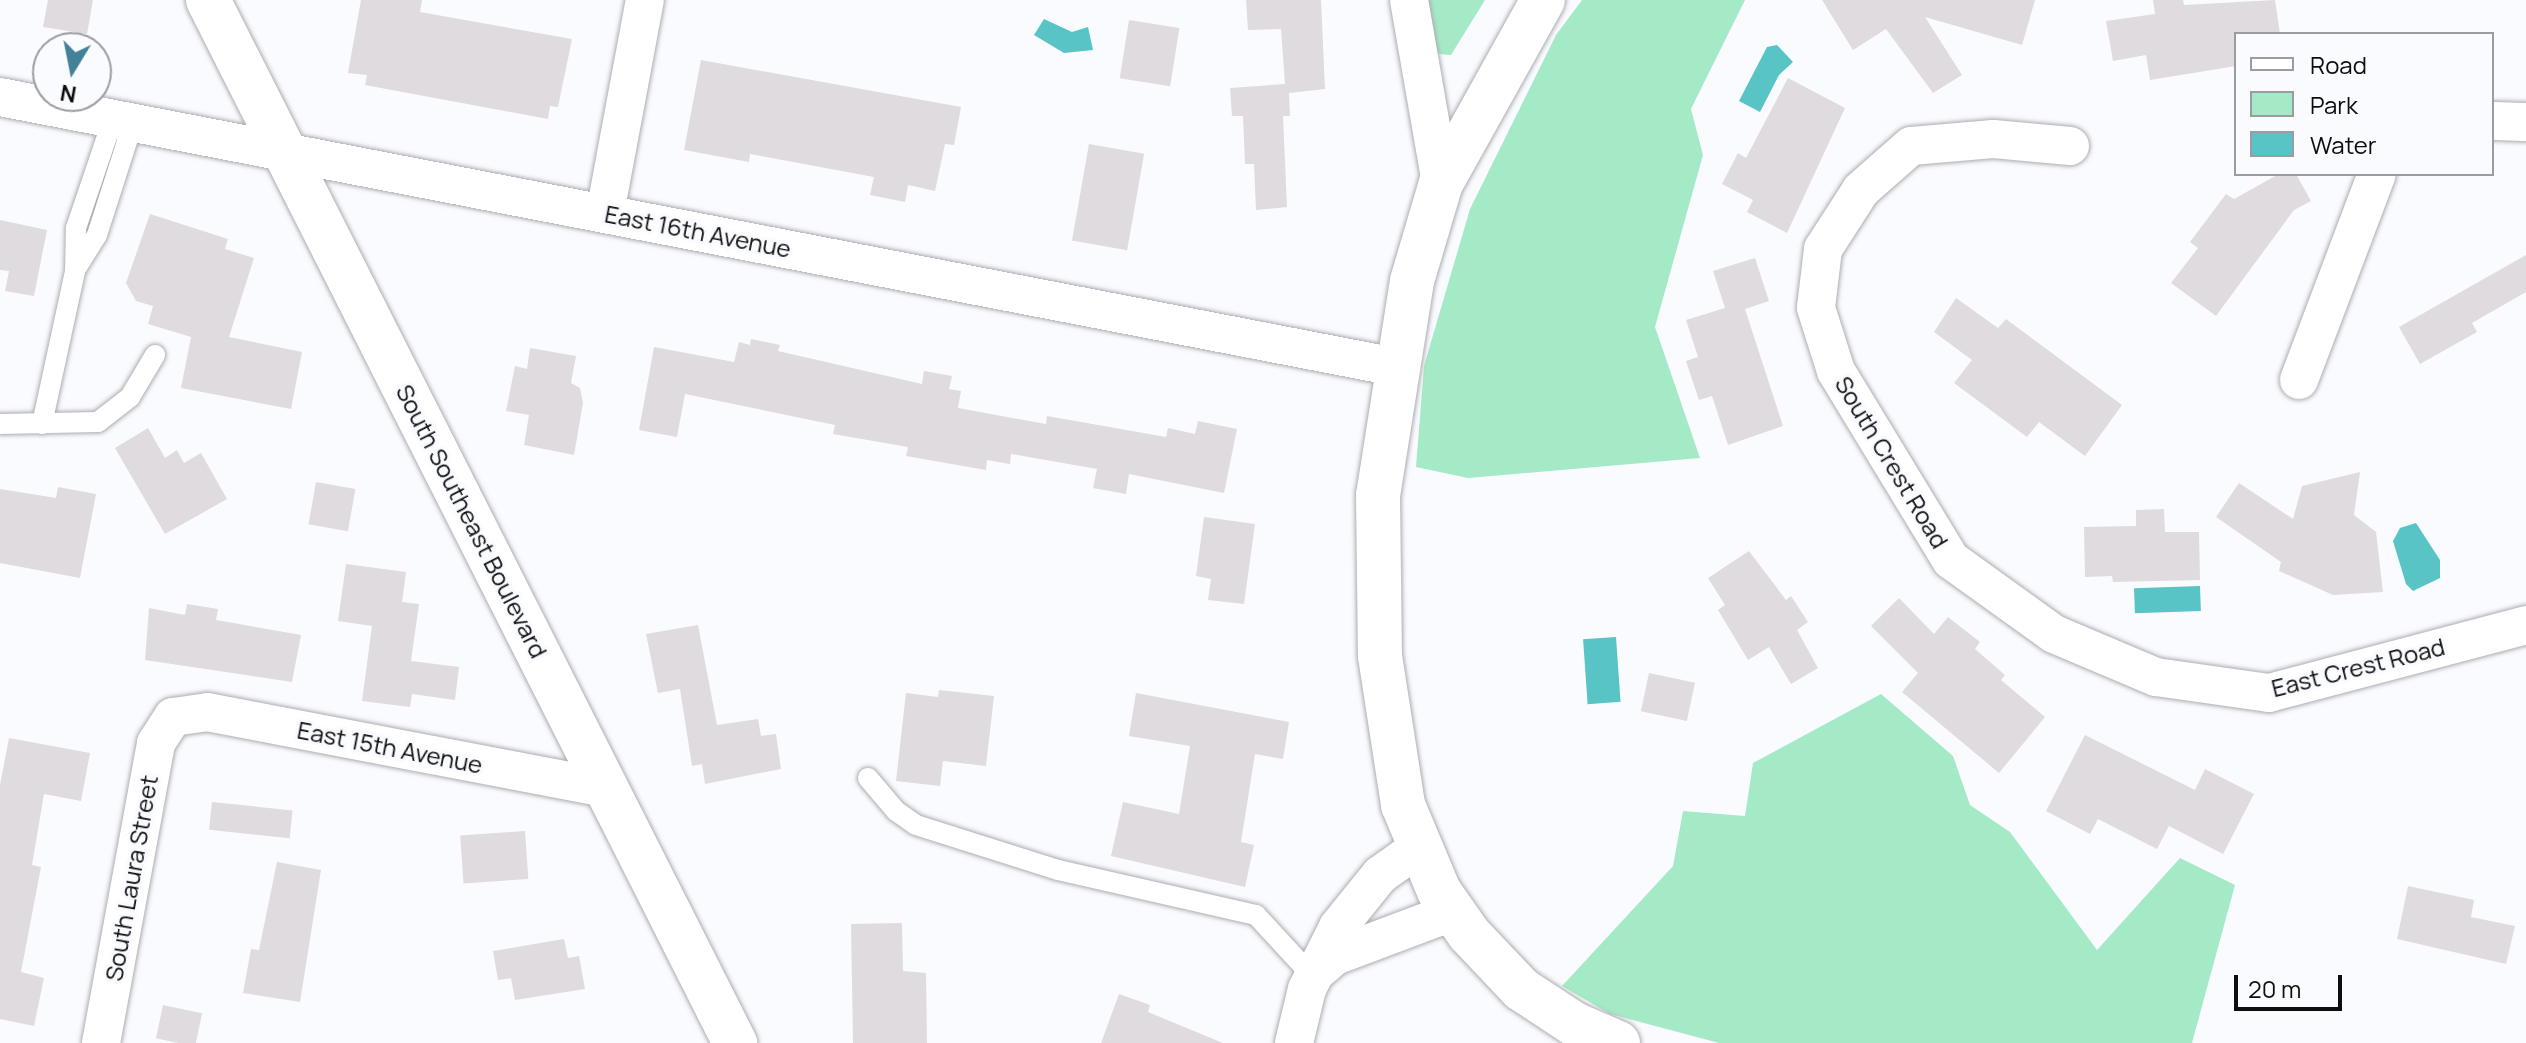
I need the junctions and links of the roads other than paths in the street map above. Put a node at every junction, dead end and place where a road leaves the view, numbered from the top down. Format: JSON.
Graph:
{"nodes":[{"id":1,"x":208,"y":0,"type":"edge"},
{"id":2,"x":645,"y":0,"type":"edge"},
{"id":3,"x":1409,"y":0,"type":"edge"},
{"id":4,"x":1543,"y":0,"type":"edge"},
{"id":5,"x":0,"y":97,"type":"edge"},
{"id":6,"x":123,"y":121,"type":"junction"},
{"id":7,"x":2494,"y":121,"type":"edge"},
{"id":8,"x":2526,"y":122,"type":"edge"},
{"id":9,"x":2070,"y":146,"type":"dead end"},
{"id":10,"x":285,"y":152,"type":"junction"},
{"id":11,"x":2376,"y":176,"type":"edge"},
{"id":12,"x":1441,"y":183,"type":"junction"},
{"id":13,"x":605,"y":213,"type":"junction"},
{"id":14,"x":155,"y":355,"type":"dead end"},
{"id":15,"x":1395,"y":367,"type":"junction"},
{"id":16,"x":2299,"y":380,"type":"dead end"},
{"id":17,"x":0,"y":424,"type":"edge"},
{"id":18,"x":42,"y":424,"type":"junction"},
{"id":19,"x":2526,"y":625,"type":"edge"},
{"id":20,"x":2054,"y":634,"type":"joint"},
{"id":21,"x":173,"y":717,"type":"joint"},
{"id":22,"x":868,"y":778,"type":"dead end"},
{"id":23,"x":607,"y":788,"type":"junction"},
{"id":24,"x":1418,"y":848,"type":"junction"},
{"id":25,"x":1452,"y":912,"type":"junction"},
{"id":26,"x":1312,"y":976,"type":"junction"},
{"id":27,"x":101,"y":1043,"type":"edge"},
{"id":28,"x":735,"y":1043,"type":"edge"},
{"id":29,"x":1294,"y":1043,"type":"edge"},
{"id":30,"x":1618,"y":1043,"type":"edge"}],
"edges":[{"from":1,"to":10,"type":"street","name":"South Southeast Boulevard"},
{"from":2,"to":13,"type":"street"},
{"from":3,"to":12,"type":"street"},
{"from":4,"to":12,"type":"street"},
{"from":5,"to":6,"type":"street","name":"East 16th Avenue"},
{"from":6,"to":10,"type":"street","name":"East 16th Avenue"},
{"from":6,"to":18,"type":"lane"},
{"from":7,"to":8,"type":"street"},
{"from":9,"to":20,"type":"street","name":"South Crest Road"},
{"from":10,"to":13,"type":"street","name":"East 16th Avenue"},
{"from":10,"to":23,"type":"street","name":"South Southeast Boulevard"},
{"from":11,"to":16,"type":"street"},
{"from":12,"to":15,"type":"street"},
{"from":13,"to":15,"type":"street","name":"East 16th Avenue"},
{"from":14,"to":18,"type":"lane"},
{"from":15,"to":24,"type":"street"},
{"from":17,"to":18,"type":"lane"},
{"from":19,"to":20,"type":"street","name":"East Crest Road"},
{"from":21,"to":23,"type":"street","name":"East 15th Avenue"},
{"from":21,"to":27,"type":"street","name":"South Laura Street"},
{"from":22,"to":26,"type":"lane"},
{"from":23,"to":28,"type":"street","name":"South Southeast Boulevard"},
{"from":24,"to":25,"type":"street"},
{"from":24,"to":26,"type":"street"},
{"from":25,"to":26,"type":"street"},
{"from":25,"to":30,"type":"street"},
{"from":26,"to":29,"type":"street"}]}
